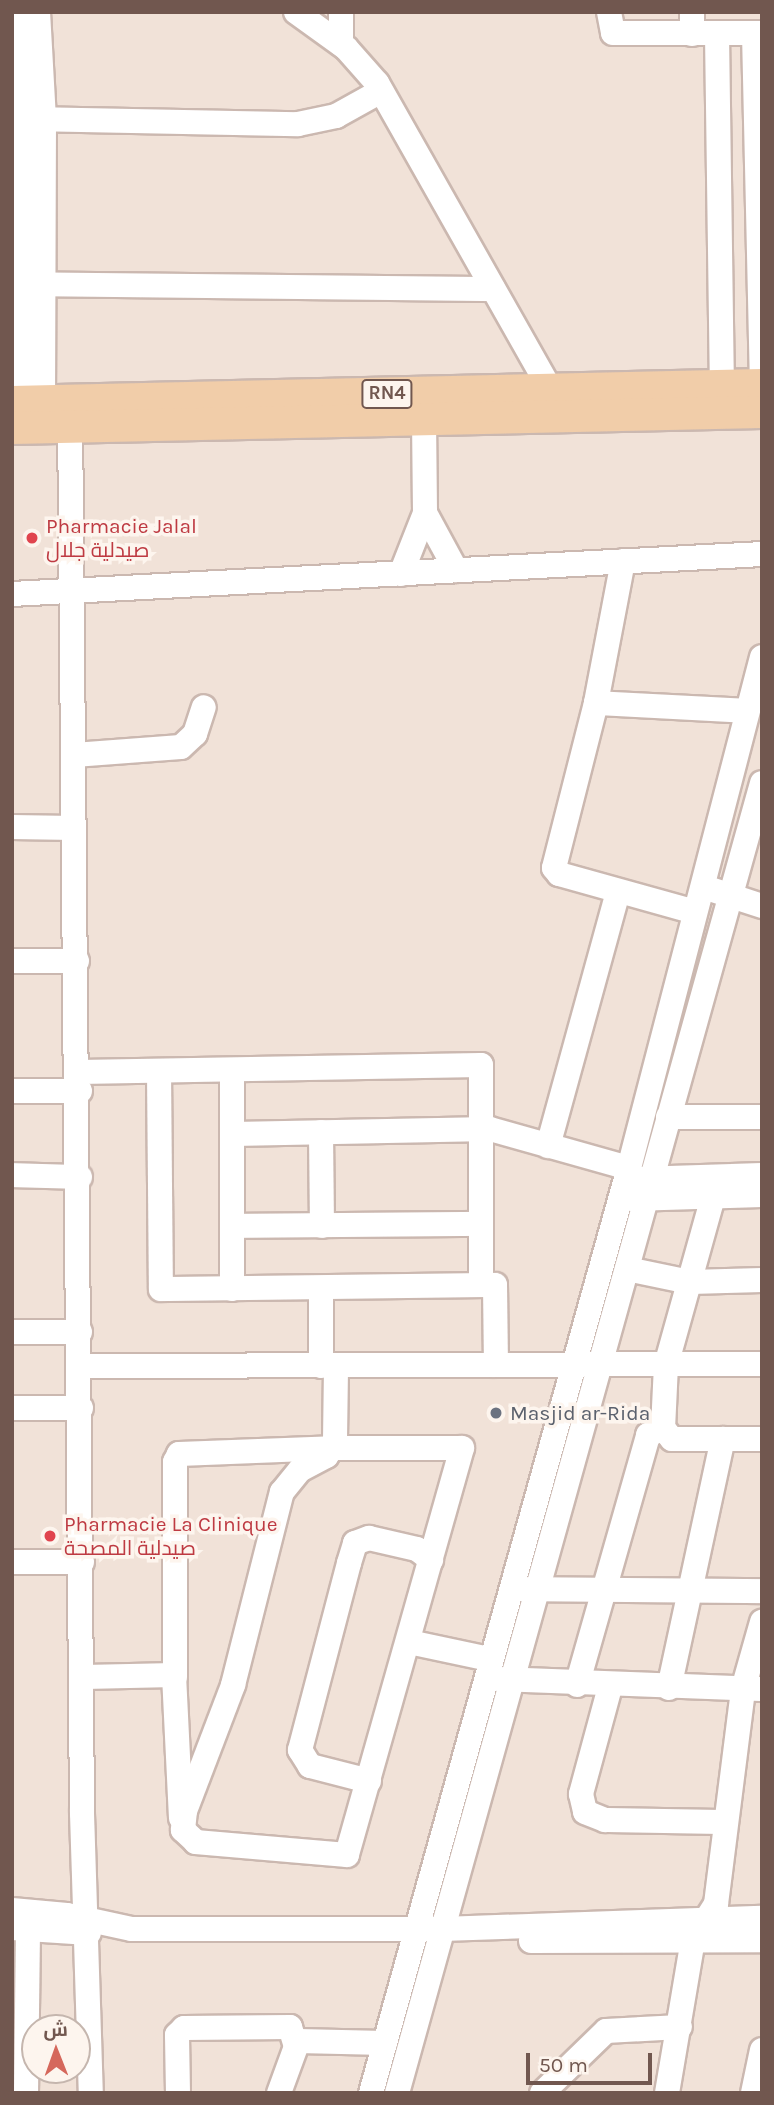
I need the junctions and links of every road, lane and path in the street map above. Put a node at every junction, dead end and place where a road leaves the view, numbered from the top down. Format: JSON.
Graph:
{"nodes":[{"id":1,"x":18,"y":12,"type":"edge"},
{"id":2,"x":38,"y":12,"type":"edge"},
{"id":3,"x":296,"y":12,"type":"edge"},
{"id":4,"x":341,"y":12,"type":"edge"},
{"id":5,"x":609,"y":12,"type":"edge"},
{"id":6,"x":652,"y":23,"type":"edge"},
{"id":7,"x":692,"y":23,"type":"edge"},
{"id":8,"x":741,"y":29,"type":"edge"},
{"id":9,"x":341,"y":44,"type":"junction"},
{"id":10,"x":381,"y":91,"type":"junction"},
{"id":11,"x":27,"y":119,"type":"edge"},
{"id":12,"x":719,"y":250,"type":"junction"},
{"id":13,"x":758,"y":250,"type":"junction"},
{"id":14,"x":25,"y":284,"type":"edge"},
{"id":15,"x":493,"y":289,"type":"junction"},
{"id":16,"x":760,"y":320,"type":"edge"},
{"id":17,"x":720,"y":321,"type":"junction"},
{"id":18,"x":762,"y":374,"type":"edge"},
{"id":19,"x":762,"y":385,"type":"edge"},
{"id":20,"x":722,"y":386,"type":"junction"},
{"id":21,"x":552,"y":406,"type":"junction"},
{"id":22,"x":762,"y":412,"type":"edge"},
{"id":23,"x":37,"y":414,"type":"edge"},
{"id":24,"x":424,"y":422,"type":"junction"},
{"id":25,"x":425,"y":513,"type":"junction"},
{"id":26,"x":762,"y":554,"type":"edge"},
{"id":27,"x":623,"y":561,"type":"junction"},
{"id":28,"x":456,"y":570,"type":"junction"},
{"id":29,"x":401,"y":573,"type":"junction"},
{"id":30,"x":73,"y":591,"type":"junction"},
{"id":31,"x":12,"y":594,"type":"edge"},
{"id":32,"x":762,"y":657,"type":"edge"},
{"id":33,"x":596,"y":703,"type":"junction"},
{"id":34,"x":204,"y":707,"type":"dead end"},
{"id":35,"x":747,"y":711,"type":"junction"},
{"id":36,"x":74,"y":755,"type":"junction"},
{"id":37,"x":762,"y":783,"type":"edge"},
{"id":38,"x":12,"y":827,"type":"edge"},
{"id":39,"x":74,"y":828,"type":"junction"},
{"id":40,"x":702,"y":885,"type":"junction"},
{"id":41,"x":618,"y":892,"type":"junction"},
{"id":42,"x":728,"y":897,"type":"junction"},
{"id":43,"x":762,"y":906,"type":"edge"},
{"id":44,"x":695,"y":912,"type":"junction"},
{"id":45,"x":12,"y":961,"type":"edge"},
{"id":46,"x":77,"y":961,"type":"junction"},
{"id":47,"x":232,"y":1070,"type":"junction"},
{"id":48,"x":159,"y":1071,"type":"junction"},
{"id":49,"x":79,"y":1082,"type":"junction"},
{"id":50,"x":12,"y":1091,"type":"edge"},
{"id":51,"x":762,"y":1116,"type":"edge"},
{"id":52,"x":668,"y":1117,"type":"junction"},
{"id":53,"x":481,"y":1129,"type":"junction"},
{"id":54,"x":321,"y":1132,"type":"junction"},
{"id":55,"x":233,"y":1134,"type":"junction"},
{"id":56,"x":548,"y":1146,"type":"junction"},
{"id":57,"x":12,"y":1175,"type":"edge"},
{"id":58,"x":762,"y":1175,"type":"edge"},
{"id":59,"x":80,"y":1177,"type":"junction"},
{"id":60,"x":634,"y":1185,"type":"junction"},
{"id":61,"x":762,"y":1195,"type":"edge"},
{"id":62,"x":713,"y":1197,"type":"junction"},
{"id":63,"x":480,"y":1224,"type":"junction"},
{"id":64,"x":233,"y":1226,"type":"junction"},
{"id":65,"x":322,"y":1226,"type":"junction"},
{"id":66,"x":627,"y":1269,"type":"junction"},
{"id":67,"x":762,"y":1280,"type":"edge"},
{"id":68,"x":690,"y":1282,"type":"junction"},
{"id":69,"x":481,"y":1285,"type":"junction"},
{"id":70,"x":321,"y":1288,"type":"junction"},
{"id":71,"x":232,"y":1289,"type":"junction"},
{"id":72,"x":12,"y":1332,"type":"edge"},
{"id":73,"x":80,"y":1332,"type":"junction"},
{"id":74,"x":496,"y":1364,"type":"junction"},
{"id":75,"x":762,"y":1364,"type":"edge"},
{"id":76,"x":573,"y":1365,"type":"junction"},
{"id":77,"x":601,"y":1365,"type":"junction"},
{"id":78,"x":666,"y":1365,"type":"junction"},
{"id":79,"x":80,"y":1366,"type":"junction"},
{"id":80,"x":329,"y":1366,"type":"junction"},
{"id":81,"x":12,"y":1408,"type":"edge"},
{"id":82,"x":81,"y":1408,"type":"junction"},
{"id":83,"x":663,"y":1428,"type":"junction"},
{"id":84,"x":723,"y":1439,"type":"junction"},
{"id":85,"x":762,"y":1439,"type":"edge"},
{"id":86,"x":332,"y":1448,"type":"junction"},
{"id":87,"x":432,"y":1560,"type":"junction"},
{"id":88,"x":12,"y":1562,"type":"edge"},
{"id":89,"x":82,"y":1562,"type":"junction"},
{"id":90,"x":509,"y":1587,"type":"junction"},
{"id":91,"x":535,"y":1591,"type":"junction"},
{"id":92,"x":600,"y":1591,"type":"junction"},
{"id":93,"x":687,"y":1591,"type":"junction"},
{"id":94,"x":762,"y":1591,"type":"edge"},
{"id":95,"x":762,"y":1622,"type":"edge"},
{"id":96,"x":409,"y":1642,"type":"junction"},
{"id":97,"x":486,"y":1668,"type":"junction"},
{"id":98,"x":85,"y":1677,"type":"junction"},
{"id":99,"x":175,"y":1677,"type":"junction"},
{"id":100,"x":512,"y":1680,"type":"junction"},
{"id":101,"x":578,"y":1685,"type":"junction"},
{"id":102,"x":610,"y":1687,"type":"junction"},
{"id":103,"x":669,"y":1688,"type":"junction"},
{"id":104,"x":753,"y":1689,"type":"edge"},
{"id":105,"x":369,"y":1781,"type":"junction"},
{"id":106,"x":723,"y":1822,"type":"junction"},
{"id":107,"x":183,"y":1823,"type":"junction"},
{"id":108,"x":706,"y":1918,"type":"junction"},
{"id":109,"x":762,"y":1918,"type":"edge"},
{"id":110,"x":17,"y":1922,"type":"edge"},
{"id":111,"x":84,"y":1925,"type":"junction"},
{"id":112,"x":428,"y":1935,"type":"junction"},
{"id":113,"x":693,"y":1940,"type":"junction"},
{"id":114,"x":762,"y":1940,"type":"edge"},
{"id":115,"x":20,"y":2013,"type":"edge"},
{"id":116,"x":680,"y":2027,"type":"junction"},
{"id":117,"x":295,"y":2043,"type":"junction"},
{"id":118,"x":385,"y":2043,"type":"junction"},
{"id":119,"x":762,"y":2050,"type":"edge"},
{"id":120,"x":26,"y":2093,"type":"edge"},
{"id":121,"x":91,"y":2093,"type":"edge"},
{"id":122,"x":178,"y":2093,"type":"edge"},
{"id":123,"x":279,"y":2093,"type":"edge"},
{"id":124,"x":371,"y":2093,"type":"edge"},
{"id":125,"x":397,"y":2093,"type":"edge"},
{"id":126,"x":542,"y":2093,"type":"edge"},
{"id":127,"x":667,"y":2093,"type":"edge"},
{"id":128,"x":753,"y":2093,"type":"edge"}],
"edges":[{"from":1,"to":11,"type":"street"},
{"from":2,"to":11,"type":"street"},
{"from":3,"to":9,"type":"street"},
{"from":4,"to":9,"type":"street"},
{"from":5,"to":6,"type":"street"},
{"from":6,"to":7,"type":"street"},
{"from":7,"to":8,"type":"street"},
{"from":8,"to":12,"type":"street"},
{"from":8,"to":13,"type":"street"},
{"from":9,"to":10,"type":"street"},
{"from":10,"to":11,"type":"street"},
{"from":10,"to":15,"type":"street"},
{"from":11,"to":14,"type":"street"},
{"from":12,"to":13,"type":"street"},
{"from":12,"to":17,"type":"street"},
{"from":13,"to":16,"type":"street"},
{"from":14,"to":15,"type":"street"},
{"from":14,"to":23,"type":"street"},
{"from":15,"to":21,"type":"street"},
{"from":16,"to":17,"type":"street"},
{"from":16,"to":18,"type":"street"},
{"from":17,"to":20,"type":"street"},
{"from":19,"to":20,"type":"main road","number":"RN4"},
{"from":20,"to":21,"type":"main road","number":"RN4"},
{"from":21,"to":22,"type":"main road","number":"RN4"},
{"from":21,"to":23,"type":"main road","number":"RN4"},
{"from":21,"to":24,"type":"main road","number":"RN4"},
{"from":23,"to":24,"type":"main road","number":"RN4"},
{"from":23,"to":30,"type":"street"},
{"from":24,"to":25,"type":"street"},
{"from":25,"to":28,"type":"street"},
{"from":25,"to":29,"type":"street"},
{"from":26,"to":27,"type":"street"},
{"from":27,"to":28,"type":"street"},
{"from":27,"to":33,"type":"street"},
{"from":28,"to":29,"type":"street"},
{"from":29,"to":30,"type":"street"},
{"from":30,"to":31,"type":"street"},
{"from":30,"to":36,"type":"street"},
{"from":32,"to":35,"type":"street"},
{"from":33,"to":35,"type":"street"},
{"from":33,"to":41,"type":"street"},
{"from":34,"to":36,"type":"street"},
{"from":35,"to":40,"type":"street"},
{"from":36,"to":39,"type":"street"},
{"from":37,"to":42,"type":"street"},
{"from":38,"to":39,"type":"street"},
{"from":39,"to":46,"type":"street"},
{"from":40,"to":42,"type":"street"},
{"from":40,"to":44,"type":"street"},
{"from":41,"to":44,"type":"street"},
{"from":41,"to":56,"type":"street"},
{"from":42,"to":43,"type":"street"},
{"from":42,"to":52,"type":"street"},
{"from":44,"to":60,"type":"street"},
{"from":45,"to":46,"type":"street"},
{"from":46,"to":49,"type":"street"},
{"from":47,"to":48,"type":"street"},
{"from":47,"to":53,"type":"street"},
{"from":47,"to":55,"type":"street"},
{"from":48,"to":49,"type":"street"},
{"from":48,"to":71,"type":"street"},
{"from":49,"to":50,"type":"street"},
{"from":49,"to":59,"type":"street"},
{"from":51,"to":52,"type":"street"},
{"from":52,"to":60,"type":"street"},
{"from":53,"to":54,"type":"street"},
{"from":53,"to":56,"type":"street"},
{"from":53,"to":63,"type":"street"},
{"from":54,"to":55,"type":"street"},
{"from":54,"to":65,"type":"street"},
{"from":55,"to":64,"type":"street"},
{"from":56,"to":60,"type":"street"},
{"from":57,"to":59,"type":"street"},
{"from":58,"to":60,"type":"street"},
{"from":59,"to":73,"type":"street"},
{"from":60,"to":62,"type":"street"},
{"from":60,"to":66,"type":"street"},
{"from":60,"to":76,"type":"street"},
{"from":61,"to":62,"type":"street"},
{"from":62,"to":68,"type":"street"},
{"from":63,"to":65,"type":"street"},
{"from":63,"to":69,"type":"street"},
{"from":64,"to":65,"type":"street"},
{"from":64,"to":71,"type":"street"},
{"from":66,"to":68,"type":"street"},
{"from":66,"to":77,"type":"street"},
{"from":67,"to":68,"type":"street"},
{"from":68,"to":78,"type":"street"},
{"from":69,"to":70,"type":"street"},
{"from":69,"to":74,"type":"street"},
{"from":70,"to":71,"type":"street"},
{"from":70,"to":80,"type":"street"},
{"from":72,"to":73,"type":"street"},
{"from":73,"to":79,"type":"street"},
{"from":74,"to":76,"type":"street"},
{"from":74,"to":80,"type":"street"},
{"from":75,"to":78,"type":"street"},
{"from":76,"to":77,"type":"street"},
{"from":76,"to":90,"type":"street"},
{"from":77,"to":78,"type":"street"},
{"from":77,"to":91,"type":"street"},
{"from":78,"to":83,"type":"street"},
{"from":79,"to":80,"type":"street"},
{"from":79,"to":82,"type":"street"},
{"from":80,"to":86,"type":"street"},
{"from":81,"to":82,"type":"street"},
{"from":82,"to":89,"type":"street"},
{"from":83,"to":84,"type":"street"},
{"from":83,"to":92,"type":"street"},
{"from":84,"to":85,"type":"street"},
{"from":84,"to":93,"type":"street"},
{"from":86,"to":87,"type":"street"},
{"from":86,"to":99,"type":"street"},
{"from":86,"to":107,"type":"street"},
{"from":87,"to":96,"type":"street"},
{"from":87,"to":105,"type":"street"},
{"from":88,"to":89,"type":"street"},
{"from":89,"to":98,"type":"street"},
{"from":90,"to":91,"type":"street"},
{"from":90,"to":97,"type":"street"},
{"from":91,"to":92,"type":"street"},
{"from":91,"to":100,"type":"street"},
{"from":92,"to":93,"type":"street"},
{"from":92,"to":101,"type":"street"},
{"from":93,"to":94,"type":"street"},
{"from":93,"to":103,"type":"street"},
{"from":95,"to":104,"type":"street"},
{"from":96,"to":97,"type":"street"},
{"from":96,"to":105,"type":"street"},
{"from":97,"to":100,"type":"street"},
{"from":97,"to":112,"type":"street"},
{"from":98,"to":99,"type":"street"},
{"from":98,"to":111,"type":"street"},
{"from":99,"to":107,"type":"street"},
{"from":100,"to":101,"type":"street"},
{"from":100,"to":112,"type":"street"},
{"from":101,"to":102,"type":"street"},
{"from":102,"to":103,"type":"street"},
{"from":102,"to":106,"type":"street"},
{"from":103,"to":104,"type":"street"},
{"from":104,"to":106,"type":"street"},
{"from":105,"to":107,"type":"street"},
{"from":106,"to":108,"type":"street"},
{"from":108,"to":109,"type":"street"},
{"from":108,"to":112,"type":"street"},
{"from":108,"to":113,"type":"street"},
{"from":110,"to":111,"type":"street"},
{"from":110,"to":115,"type":"street"},
{"from":111,"to":112,"type":"street"},
{"from":111,"to":121,"type":"street"},
{"from":112,"to":113,"type":"street"},
{"from":112,"to":118,"type":"street"},
{"from":112,"to":125,"type":"street"},
{"from":113,"to":114,"type":"street"},
{"from":113,"to":116,"type":"street"},
{"from":115,"to":120,"type":"street"},
{"from":116,"to":126,"type":"street"},
{"from":116,"to":127,"type":"street"},
{"from":117,"to":118,"type":"street"},
{"from":117,"to":122,"type":"street"},
{"from":117,"to":123,"type":"street"},
{"from":118,"to":124,"type":"street"},
{"from":119,"to":128,"type":"street"}]}
